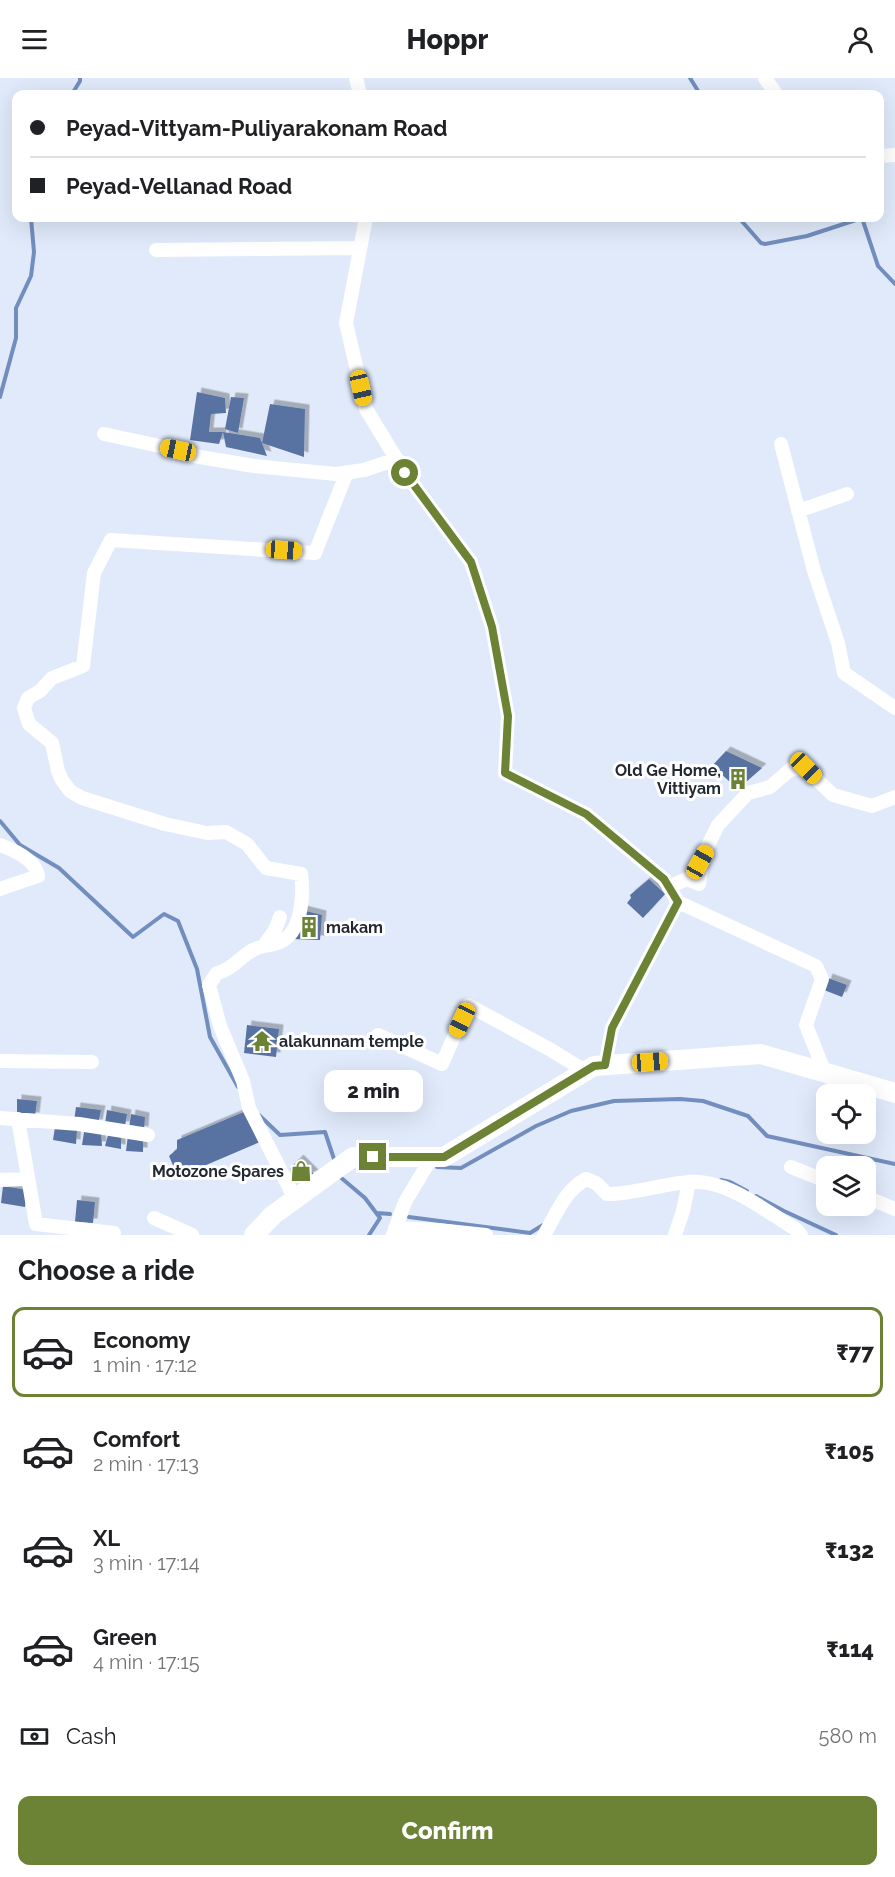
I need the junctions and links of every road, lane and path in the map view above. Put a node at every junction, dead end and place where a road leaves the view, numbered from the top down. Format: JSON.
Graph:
{"nodes":[{"id":1,"x":365,"y":222,"type":"edge"},
{"id":2,"x":360,"y":249,"type":"junction"},
{"id":3,"x":156,"y":250,"type":"dead end"},
{"id":4,"x":104,"y":434,"type":"dead end"},
{"id":5,"x":781,"y":444,"type":"dead end"},
{"id":6,"x":397,"y":459,"type":"junction"},
{"id":7,"x":341,"y":473,"type":"junction"},
{"id":8,"x":847,"y":494,"type":"dead end"},
{"id":9,"x":798,"y":511,"type":"junction"},
{"id":10,"x":895,"y":708,"type":"edge"},
{"id":11,"x":895,"y":797,"type":"edge"},
{"id":12,"x":0,"y":845,"type":"edge"},
{"id":13,"x":669,"y":887,"type":"junction"},
{"id":14,"x":0,"y":889,"type":"edge"},
{"id":15,"x":678,"y":902,"type":"junction"},
{"id":16,"x":280,"y":917,"type":"dead end"},
{"id":17,"x":265,"y":944,"type":"junction"},
{"id":18,"x":378,"y":1035,"type":"dead end"},
{"id":19,"x":0,"y":1061,"type":"edge"},
{"id":20,"x":92,"y":1062,"type":"dead end"},
{"id":21,"x":605,"y":1065,"type":"junction"},
{"id":22,"x":585,"y":1071,"type":"junction"},
{"id":23,"x":825,"y":1073,"type":"junction"},
{"id":24,"x":895,"y":1093,"type":"edge"},
{"id":25,"x":0,"y":1118,"type":"edge"},
{"id":26,"x":18,"y":1119,"type":"junction"},
{"id":27,"x":148,"y":1135,"type":"dead end"},
{"id":28,"x":432,"y":1157,"type":"junction"},
{"id":29,"x":791,"y":1167,"type":"dead end"},
{"id":30,"x":816,"y":1177,"type":"edge"},
{"id":31,"x":27,"y":1179,"type":"junction"},
{"id":32,"x":0,"y":1180,"type":"edge"},
{"id":33,"x":689,"y":1182,"type":"junction"},
{"id":34,"x":292,"y":1194,"type":"junction"},
{"id":35,"x":876,"y":1201,"type":"edge"},
{"id":36,"x":895,"y":1209,"type":"edge"},
{"id":37,"x":154,"y":1218,"type":"dead end"},
{"id":38,"x":394,"y":1232,"type":"edge"},
{"id":39,"x":114,"y":1233,"type":"dead end"},
{"id":40,"x":802,"y":1234,"type":"edge"},
{"id":41,"x":192,"y":1235,"type":"edge"},
{"id":42,"x":254,"y":1235,"type":"edge"},
{"id":43,"x":486,"y":1235,"type":"edge"},
{"id":44,"x":544,"y":1235,"type":"edge"},
{"id":45,"x":675,"y":1235,"type":"edge"}],
"edges":[{"from":1,"to":2,"type":"street"},
{"from":2,"to":3,"type":"street"},
{"from":2,"to":6,"type":"street"},
{"from":4,"to":7,"type":"street"},
{"from":5,"to":9,"type":"street"},
{"from":6,"to":7,"type":"street"},
{"from":6,"to":13,"type":"street"},
{"from":7,"to":17,"type":"street"},
{"from":8,"to":9,"type":"street"},
{"from":9,"to":10,"type":"street"},
{"from":11,"to":13,"type":"street"},
{"from":12,"to":14,"type":"street"},
{"from":13,"to":15,"type":"street"},
{"from":15,"to":21,"type":"street"},
{"from":15,"to":23,"type":"street"},
{"from":16,"to":17,"type":"street"},
{"from":17,"to":34,"type":"street"},
{"from":18,"to":22,"type":"street"},
{"from":19,"to":20,"type":"street"},
{"from":21,"to":22,"type":"main road"},
{"from":21,"to":23,"type":"main road"},
{"from":22,"to":28,"type":"main road"},
{"from":23,"to":24,"type":"main road"},
{"from":25,"to":26,"type":"street"},
{"from":26,"to":27,"type":"street"},
{"from":26,"to":31,"type":"street"},
{"from":28,"to":34,"type":"main road"},
{"from":28,"to":38,"type":"street"},
{"from":29,"to":30,"type":"street"},
{"from":31,"to":32,"type":"street"},
{"from":31,"to":39,"type":"street"},
{"from":33,"to":40,"type":"street"},
{"from":33,"to":44,"type":"street"},
{"from":33,"to":45,"type":"street"},
{"from":34,"to":42,"type":"main road"},
{"from":35,"to":36,"type":"street"},
{"from":37,"to":41,"type":"street"},
{"from":38,"to":43,"type":"street"}]}
